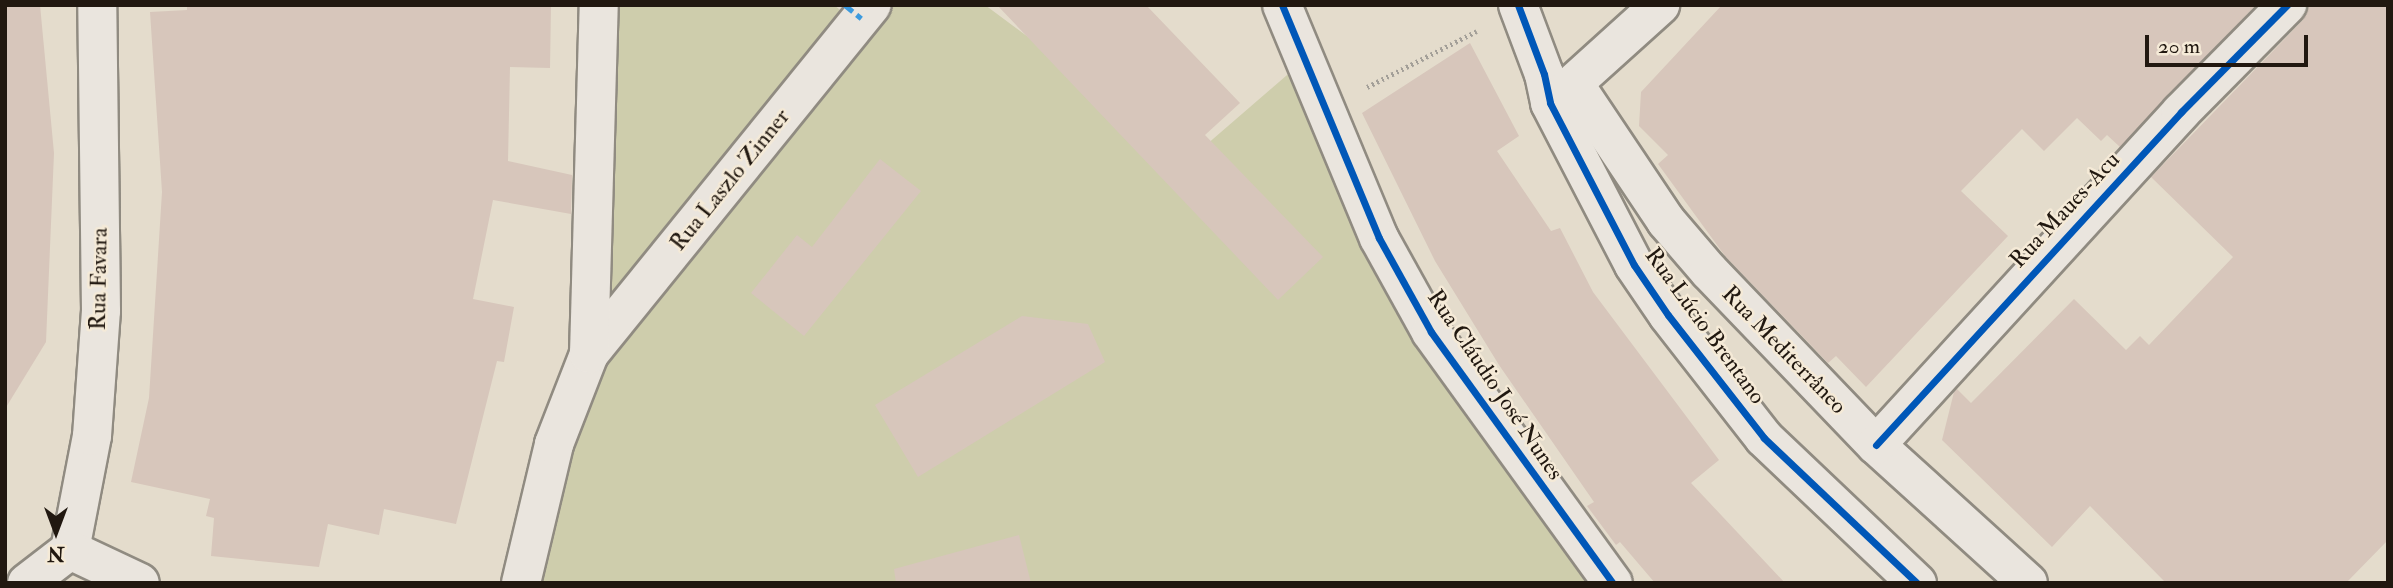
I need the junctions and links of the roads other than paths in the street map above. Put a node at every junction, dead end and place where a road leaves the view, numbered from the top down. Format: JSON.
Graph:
{"nodes":[{"id":1,"x":96,"y":5,"type":"edge"},
{"id":2,"x":598,"y":5,"type":"edge"},
{"id":3,"x":872,"y":5,"type":"edge"},
{"id":4,"x":1282,"y":5,"type":"edge"},
{"id":5,"x":1660,"y":5,"type":"edge"},
{"id":6,"x":2287,"y":5,"type":"edge"},
{"id":7,"x":1519,"y":9,"type":"edge"},
{"id":8,"x":1557,"y":88,"type":"junction"},
{"id":9,"x":589,"y":354,"type":"junction"},
{"id":10,"x":1875,"y":445,"type":"junction"},
{"id":11,"x":70,"y":550,"type":"junction"},
{"id":12,"x":27,"y":583,"type":"edge"},
{"id":13,"x":140,"y":583,"type":"edge"},
{"id":14,"x":521,"y":583,"type":"edge"},
{"id":15,"x":1613,"y":583,"type":"edge"},
{"id":16,"x":1917,"y":583,"type":"edge"},
{"id":17,"x":2028,"y":583,"type":"edge"}],
"edges":[{"from":1,"to":11,"type":"street","name":"Rua Favara"},
{"from":2,"to":9,"type":"street"},
{"from":3,"to":9,"type":"street","name":"Rua Laszlo Zinner"},
{"from":4,"to":15,"type":"street","name":"Rua Cláudio José Nunes"},
{"from":5,"to":8,"type":"street"},
{"from":6,"to":10,"type":"street","name":"Rua Maues-Acu"},
{"from":7,"to":8,"type":"street","name":"Rua Lúcio Brentano"},
{"from":8,"to":10,"type":"street","name":"Rua Mediterrâneo"},
{"from":8,"to":16,"type":"street","name":"Rua Lúcio Brentano"},
{"from":9,"to":14,"type":"street"},
{"from":10,"to":17,"type":"street","name":"Rua Mediterrâneo"},
{"from":11,"to":12,"type":"street"},
{"from":11,"to":13,"type":"street"}]}
